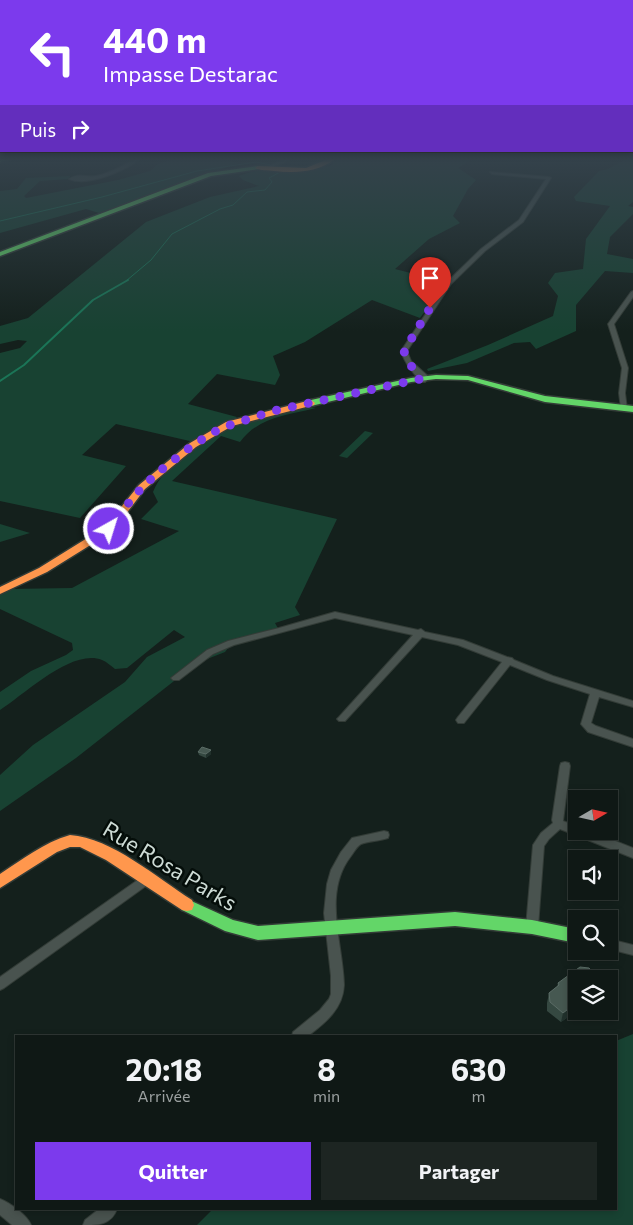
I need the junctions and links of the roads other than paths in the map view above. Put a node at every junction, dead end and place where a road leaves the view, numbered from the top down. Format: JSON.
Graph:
{"nodes":[{"id":1,"x":98,"y":216,"type":"edge"},
{"id":2,"x":524,"y":216,"type":"edge"},
{"id":3,"x":0,"y":254,"type":"edge"},
{"id":4,"x":633,"y":293,"type":"edge"},
{"id":5,"x":421,"y":376,"type":"junction"},
{"id":6,"x":628,"y":409,"type":"edge"},
{"id":7,"x":0,"y":591,"type":"edge"},
{"id":8,"x":422,"y":632,"type":"junction"},
{"id":9,"x":509,"y":660,"type":"junction"},
{"id":10,"x":176,"y":678,"type":"dead end"},
{"id":11,"x":594,"y":693,"type":"junction"},
{"id":12,"x":633,"y":704,"type":"edge"},
{"id":13,"x":342,"y":719,"type":"dead end"},
{"id":14,"x":461,"y":720,"type":"dead end"},
{"id":15,"x":633,"y":743,"type":"edge"},
{"id":16,"x":565,"y":766,"type":"dead end"},
{"id":17,"x":559,"y":824,"type":"junction"},
{"id":18,"x":568,"y":828,"type":"edge"},
{"id":19,"x":384,"y":835,"type":"dead end"},
{"id":20,"x":600,"y":840,"type":"edge"},
{"id":21,"x":633,"y":853,"type":"edge"},
{"id":22,"x":146,"y":880,"type":"junction"},
{"id":23,"x":0,"y":882,"type":"edge"},
{"id":24,"x":532,"y":926,"type":"junction"},
{"id":25,"x":330,"y":928,"type":"junction"},
{"id":26,"x":568,"y":934,"type":"edge"},
{"id":27,"x":618,"y":946,"type":"edge"},
{"id":28,"x":633,"y":950,"type":"edge"},
{"id":29,"x":0,"y":984,"type":"edge"},
{"id":30,"x":299,"y":1035,"type":"edge"},
{"id":31,"x":0,"y":1206,"type":"edge"},
{"id":32,"x":109,"y":1210,"type":"edge"},
{"id":33,"x":24,"y":1225,"type":"edge"},
{"id":34,"x":90,"y":1225,"type":"edge"}],
"edges":[{"from":1,"to":3,"type":"street"},
{"from":2,"to":5,"type":"street"},
{"from":4,"to":6,"type":"street"},
{"from":5,"to":6,"type":"street"},
{"from":5,"to":7,"type":"street"},
{"from":8,"to":9,"type":"street"},
{"from":8,"to":10,"type":"street"},
{"from":8,"to":13,"type":"street"},
{"from":9,"to":11,"type":"street"},
{"from":9,"to":14,"type":"street"},
{"from":11,"to":12,"type":"street"},
{"from":11,"to":15,"type":"street"},
{"from":16,"to":17,"type":"street"},
{"from":17,"to":18,"type":"street"},
{"from":17,"to":24,"type":"street"},
{"from":19,"to":25,"type":"street"},
{"from":20,"to":21,"type":"street"},
{"from":22,"to":23,"type":"street","name":"Rue Rosa Parks"},
{"from":22,"to":25,"type":"street","name":"Rue Rosa Parks"},
{"from":22,"to":29,"type":"street"},
{"from":24,"to":25,"type":"street","name":"Rue Rosa Parks"},
{"from":24,"to":26,"type":"street","name":"Rue Rosa Parks"},
{"from":25,"to":30,"type":"street"},
{"from":27,"to":28,"type":"street"},
{"from":31,"to":33,"type":"street"},
{"from":32,"to":34,"type":"street"}]}
